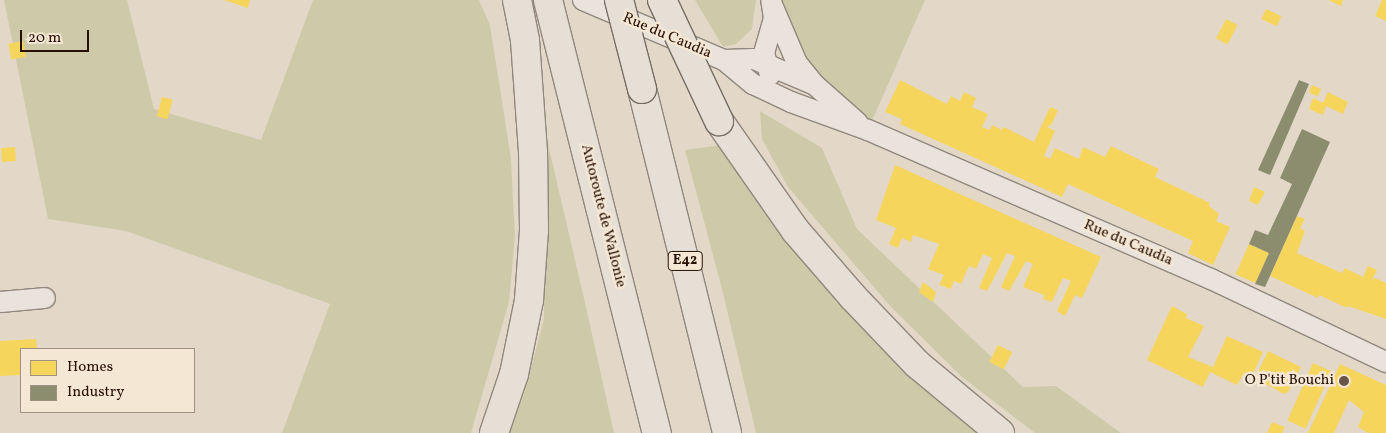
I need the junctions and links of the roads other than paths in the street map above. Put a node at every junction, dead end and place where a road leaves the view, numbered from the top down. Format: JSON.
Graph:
{"nodes":[{"id":1,"x":516,"y":0,"type":"edge"},
{"id":2,"x":548,"y":0,"type":"edge"},
{"id":3,"x":583,"y":0,"type":"edge"},
{"id":4,"x":619,"y":0,"type":"edge"},
{"id":5,"x":662,"y":0,"type":"edge"},
{"id":6,"x":772,"y":3,"type":"edge"},
{"id":7,"x":770,"y":30,"type":"junction"},
{"id":8,"x":791,"y":51,"type":"junction"},
{"id":9,"x":733,"y":59,"type":"junction"},
{"id":10,"x":775,"y":72,"type":"junction"},
{"id":11,"x":753,"y":84,"type":"junction"},
{"id":12,"x":815,"y":85,"type":"junction"},
{"id":13,"x":791,"y":102,"type":"junction"},
{"id":14,"x":868,"y":130,"type":"junction"},
{"id":15,"x":45,"y":298,"type":"dead end"},
{"id":16,"x":0,"y":302,"type":"edge"},
{"id":17,"x":1386,"y":362,"type":"edge"},
{"id":18,"x":494,"y":433,"type":"edge"},
{"id":19,"x":657,"y":433,"type":"edge"},
{"id":20,"x":728,"y":433,"type":"edge"},
{"id":21,"x":1000,"y":433,"type":"edge"}],
"edges":[{"from":1,"to":18,"type":"highway"},
{"from":2,"to":19,"type":"highway","name":"Autoroute de Wallonie"},
{"from":3,"to":9,"type":"street","name":"Rue du Caudia"},
{"from":4,"to":20,"type":"highway","number":"E42","bridge":true},
{"from":5,"to":21,"type":"highway","bridge":true},
{"from":6,"to":7,"type":"street"},
{"from":6,"to":8,"type":"street"},
{"from":7,"to":9,"type":"street"},
{"from":7,"to":10,"type":"street"},
{"from":8,"to":10,"type":"street"},
{"from":8,"to":12,"type":"street"},
{"from":9,"to":10,"type":"street","name":"Rue du Caudia"},
{"from":9,"to":11,"type":"street","name":"Rue du Caudia"},
{"from":10,"to":11,"type":"street"},
{"from":10,"to":12,"type":"street","name":"Rue du Caudia"},
{"from":10,"to":13,"type":"street"},
{"from":11,"to":13,"type":"street","name":"Rue du Caudia"},
{"from":12,"to":14,"type":"street","name":"Rue du Caudia"},
{"from":13,"to":14,"type":"street","name":"Rue du Caudia"},
{"from":14,"to":17,"type":"street","name":"Rue du Caudia"},
{"from":15,"to":16,"type":"street"}]}
